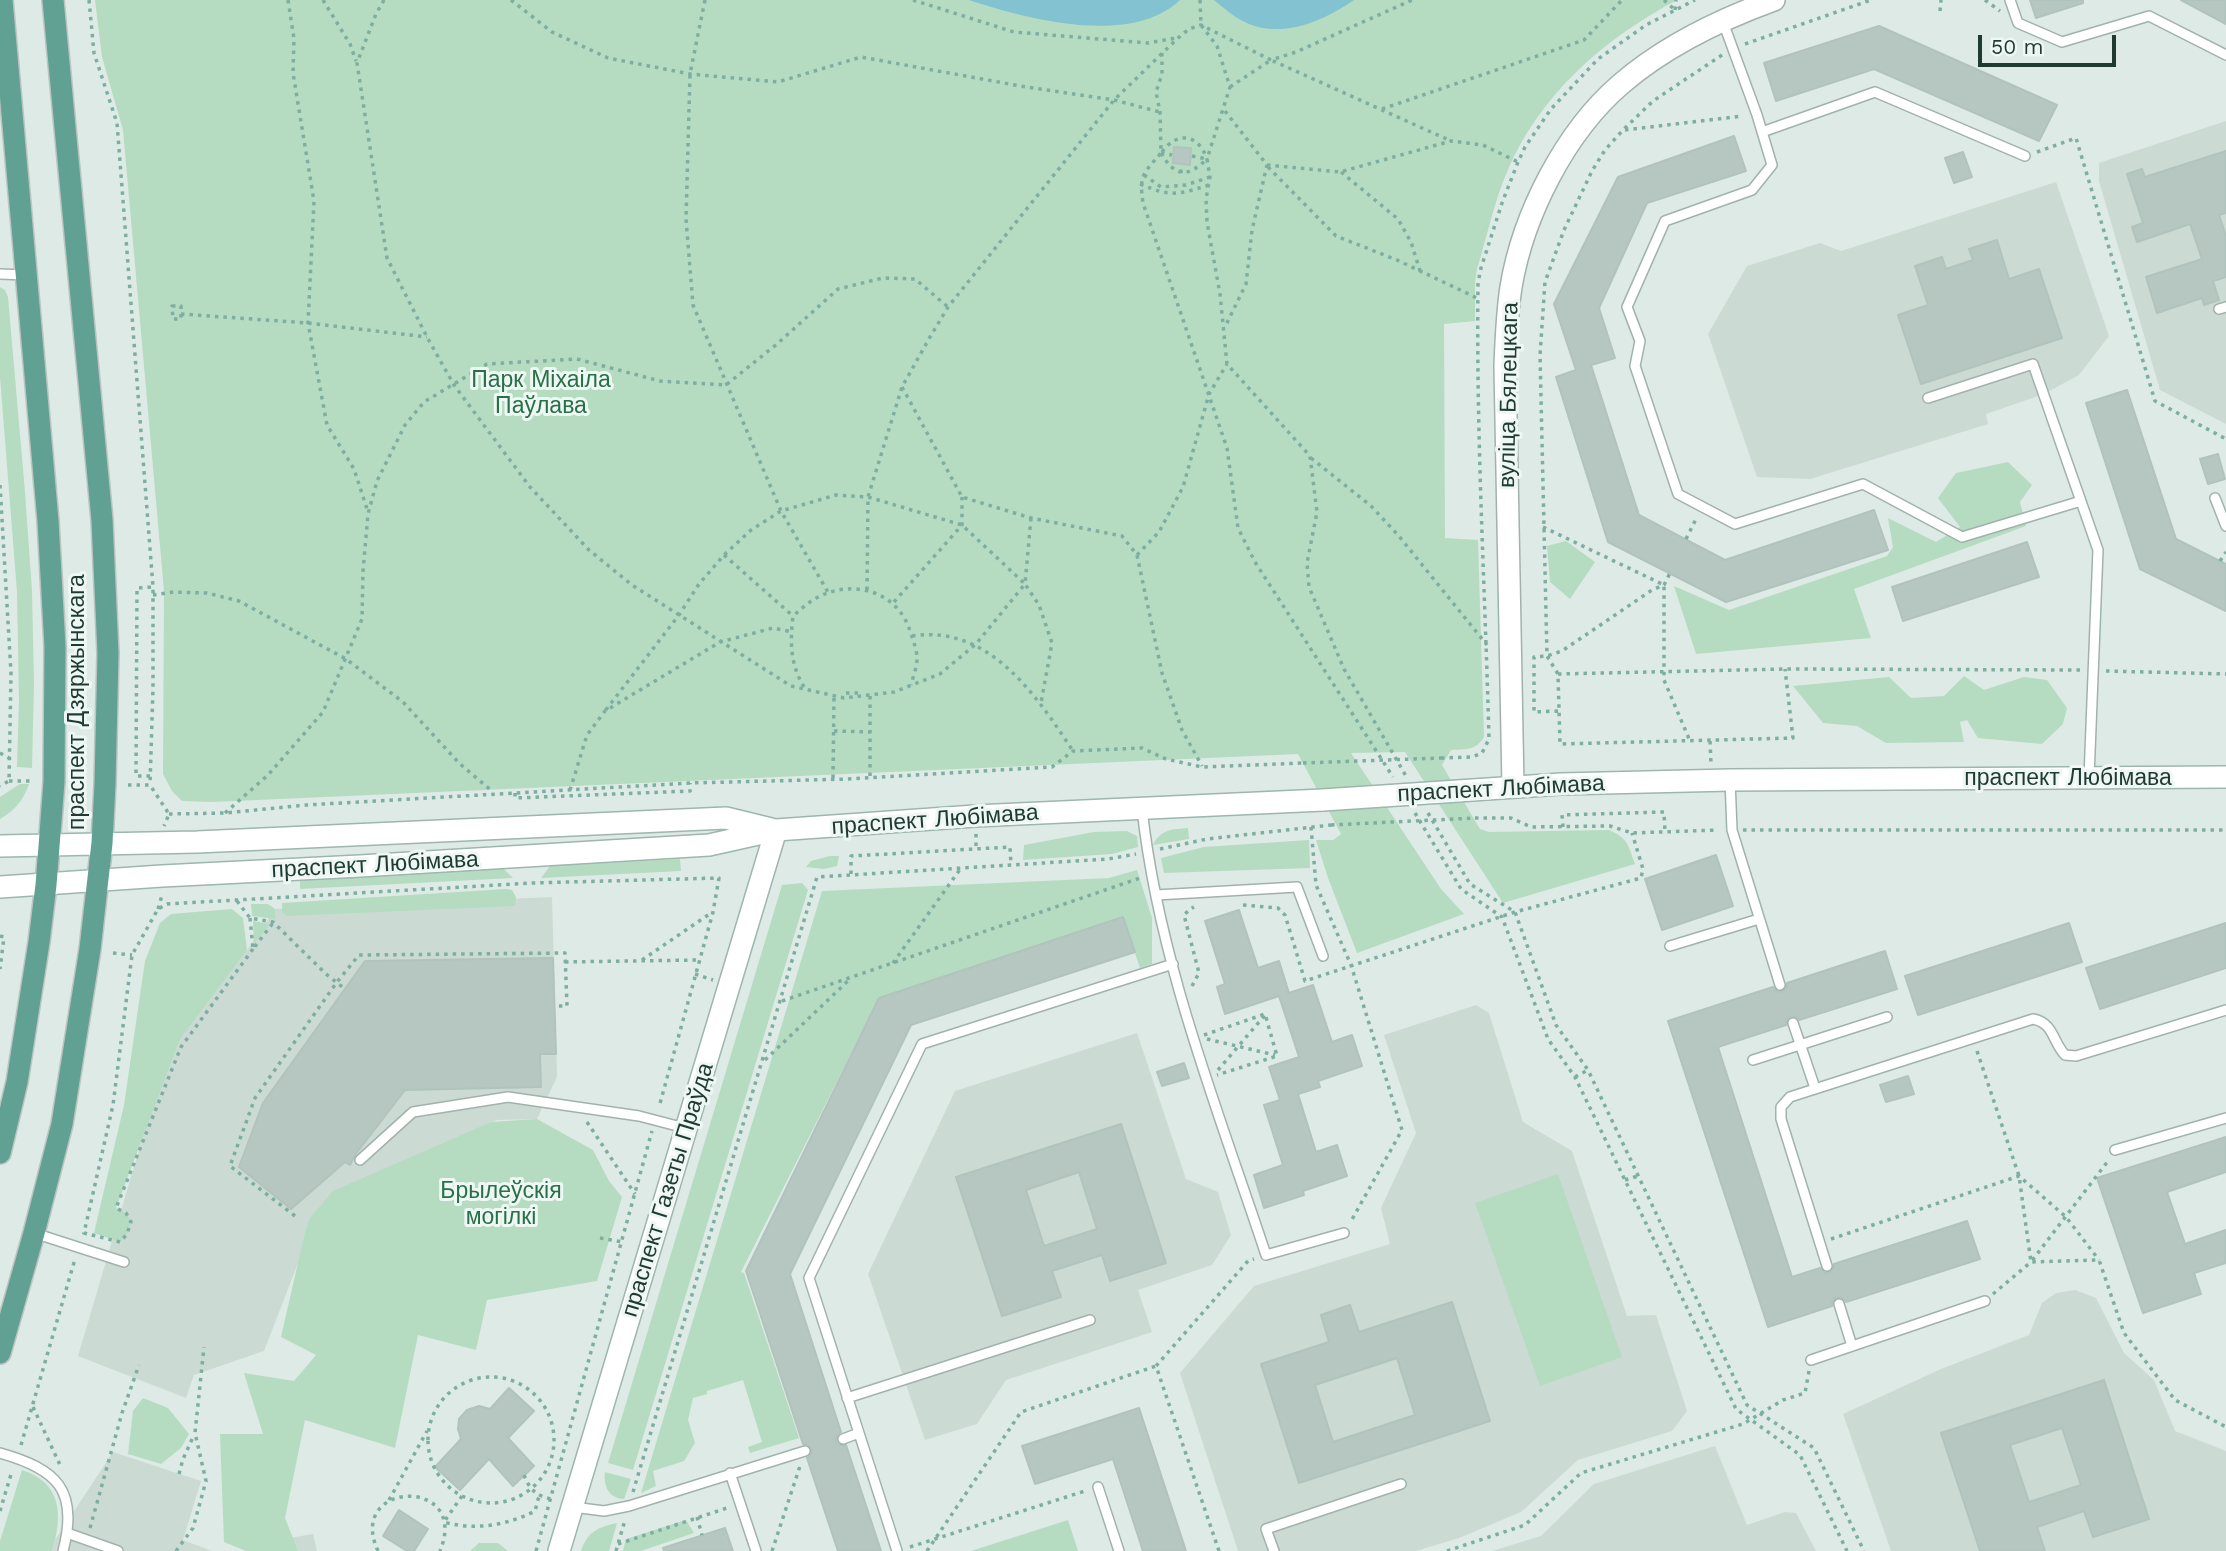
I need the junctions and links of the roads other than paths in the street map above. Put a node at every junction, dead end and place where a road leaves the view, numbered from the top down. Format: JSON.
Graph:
{"nodes":[{"id":1,"x":2,"y":0,"type":"edge"},
{"id":2,"x":54,"y":0,"type":"edge"},
{"id":3,"x":1773,"y":0,"type":"edge"},
{"id":4,"x":2010,"y":0,"type":"edge"},
{"id":5,"x":1722,"y":20,"type":"junction"},
{"id":6,"x":2226,"y":55,"type":"edge"},
{"id":7,"x":1762,"y":132,"type":"junction"},
{"id":8,"x":2025,"y":156,"type":"road end"},
{"id":9,"x":0,"y":274,"type":"edge"},
{"id":10,"x":26,"y":275,"type":"junction"},
{"id":11,"x":1927,"y":398,"type":"dead end"},
{"id":12,"x":2215,"y":498,"type":"dead end"},
{"id":13,"x":2081,"y":501,"type":"junction"},
{"id":14,"x":2226,"y":526,"type":"edge"},
{"id":15,"x":2089,"y":777,"type":"junction"},
{"id":16,"x":2226,"y":777,"type":"edge"},
{"id":17,"x":1730,"y":780,"type":"junction"},
{"id":18,"x":1513,"y":787,"type":"junction"},
{"id":19,"x":1142,"y":807,"type":"junction"},
{"id":20,"x":776,"y":830,"type":"junction"},
{"id":21,"x":102,"y":843,"type":"junction"},
{"id":22,"x":48,"y":845,"type":"junction"},
{"id":23,"x":0,"y":846,"type":"edge"},
{"id":24,"x":98,"y":880,"type":"junction"},
{"id":25,"x":46,"y":885,"type":"junction"},
{"id":26,"x":0,"y":887,"type":"edge"},
{"id":27,"x":1156,"y":895,"type":"junction"},
{"id":28,"x":1759,"y":919,"type":"junction"},
{"id":29,"x":1671,"y":946,"type":"dead end"},
{"id":30,"x":1323,"y":956,"type":"dead end"},
{"id":31,"x":1172,"y":964,"type":"junction"},
{"id":32,"x":1780,"y":985,"type":"dead end"},
{"id":33,"x":2226,"y":1010,"type":"edge"},
{"id":34,"x":1887,"y":1017,"type":"dead end"},
{"id":35,"x":1793,"y":1023,"type":"dead end"},
{"id":36,"x":1800,"y":1045,"type":"junction"},
{"id":37,"x":1754,"y":1060,"type":"dead end"},
{"id":38,"x":1815,"y":1088,"type":"junction"},
{"id":39,"x":2226,"y":1118,"type":"edge"},
{"id":40,"x":687,"y":1128,"type":"junction"},
{"id":41,"x":2115,"y":1150,"type":"road end"},
{"id":42,"x":0,"y":1153,"type":"edge"},
{"id":43,"x":360,"y":1160,"type":"dead end"},
{"id":44,"x":34,"y":1233,"type":"junction"},
{"id":45,"x":1344,"y":1233,"type":"road end"},
{"id":46,"x":124,"y":1262,"type":"dead end"},
{"id":47,"x":1827,"y":1266,"type":"dead end"},
{"id":48,"x":1986,"y":1301,"type":"road end"},
{"id":49,"x":1839,"y":1304,"type":"dead end"},
{"id":50,"x":1090,"y":1320,"type":"dead end"},
{"id":51,"x":1852,"y":1346,"type":"junction"},
{"id":52,"x":0,"y":1353,"type":"edge"},
{"id":53,"x":1811,"y":1360,"type":"road end"},
{"id":54,"x":848,"y":1398,"type":"junction"},
{"id":55,"x":859,"y":1433,"type":"junction"},
{"id":56,"x":844,"y":1439,"type":"dead end"},
{"id":57,"x":805,"y":1451,"type":"road end"},
{"id":58,"x":0,"y":1452,"type":"edge"},
{"id":59,"x":730,"y":1473,"type":"junction"},
{"id":60,"x":1401,"y":1484,"type":"dead end"},
{"id":61,"x":1098,"y":1487,"type":"road end"},
{"id":62,"x":572,"y":1507,"type":"junction"},
{"id":63,"x":67,"y":1533,"type":"junction"},
{"id":64,"x":63,"y":1551,"type":"edge"},
{"id":65,"x":118,"y":1551,"type":"edge"},
{"id":66,"x":559,"y":1551,"type":"edge"},
{"id":67,"x":756,"y":1551,"type":"edge"},
{"id":68,"x":897,"y":1551,"type":"edge"},
{"id":69,"x":1119,"y":1551,"type":"edge"},
{"id":70,"x":1274,"y":1551,"type":"edge"}],
"edges":[{"from":1,"to":10,"type":"main road","name":"праспект Дзяржынскага"},
{"from":2,"to":21,"type":"main road","name":"праспект Дзяржынскага"},
{"from":3,"to":5,"type":"main road","name":"вуліца Бялецкага"},
{"from":4,"to":6,"type":"lane"},
{"from":5,"to":7,"type":"lane"},
{"from":5,"to":18,"type":"main road","name":"вуліца Бялецкага"},
{"from":7,"to":8,"type":"lane"},
{"from":7,"to":13,"type":"lane"},
{"from":9,"to":10,"type":"lane"},
{"from":10,"to":22,"type":"main road","name":"праспект Дзяржынскага"},
{"from":11,"to":13,"type":"lane"},
{"from":12,"to":14,"type":"lane"},
{"from":13,"to":15,"type":"lane"},
{"from":15,"to":16,"type":"main road","name":"праспект Любімава"},
{"from":15,"to":17,"type":"main road","name":"праспект Любімава"},
{"from":17,"to":18,"type":"main road","name":"праспект Любімава"},
{"from":17,"to":28,"type":"lane"},
{"from":18,"to":19,"type":"main road","name":"праспект Любімава","bridge":true},
{"from":19,"to":20,"type":"main road","name":"праспект Любімава"},
{"from":19,"to":27,"type":"lane"},
{"from":20,"to":21,"type":"main road","name":"праспект Любімава"},
{"from":20,"to":24,"type":"main road","name":"праспект Любімава"},
{"from":20,"to":40,"type":"main road","name":"праспект Газеты Праўда"},
{"from":21,"to":22,"type":"main road","name":"праспект Любімава"},
{"from":21,"to":24,"type":"main road","name":"праспект Дзяржынскага"},
{"from":22,"to":23,"type":"main road","name":"праспект Любімава"},
{"from":22,"to":25,"type":"main road","name":"праспект Дзяржынскага"},
{"from":24,"to":25,"type":"main road","name":"праспект Любімава"},
{"from":24,"to":44,"type":"main road","name":"праспект Дзяржынскага"},
{"from":25,"to":26,"type":"main road","name":"праспект Любімава"},
{"from":25,"to":42,"type":"main road","name":"праспект Дзяржынскага"},
{"from":27,"to":30,"type":"lane"},
{"from":27,"to":31,"type":"lane"},
{"from":28,"to":29,"type":"lane"},
{"from":28,"to":32,"type":"lane"},
{"from":31,"to":45,"type":"lane"},
{"from":31,"to":54,"type":"lane"},
{"from":33,"to":38,"type":"lane"},
{"from":34,"to":36,"type":"lane"},
{"from":35,"to":36,"type":"lane"},
{"from":36,"to":37,"type":"lane"},
{"from":36,"to":38,"type":"lane"},
{"from":38,"to":47,"type":"lane"},
{"from":39,"to":41,"type":"lane"},
{"from":40,"to":43,"type":"lane"},
{"from":40,"to":62,"type":"main road","name":"праспект Газеты Праўда"},
{"from":44,"to":46,"type":"lane"},
{"from":44,"to":52,"type":"main road","name":"праспект Дзяржынскага"},
{"from":48,"to":51,"type":"lane"},
{"from":49,"to":51,"type":"lane"},
{"from":50,"to":54,"type":"lane"},
{"from":51,"to":53,"type":"lane"},
{"from":54,"to":55,"type":"lane"},
{"from":55,"to":56,"type":"lane"},
{"from":55,"to":68,"type":"lane"},
{"from":57,"to":59,"type":"lane"},
{"from":58,"to":63,"type":"lane"},
{"from":59,"to":62,"type":"lane"},
{"from":59,"to":67,"type":"lane"},
{"from":60,"to":70,"type":"lane"},
{"from":61,"to":69,"type":"lane"},
{"from":62,"to":66,"type":"main road","name":"праспект Газеты Праўда"},
{"from":63,"to":64,"type":"lane"},
{"from":63,"to":65,"type":"lane"}]}
